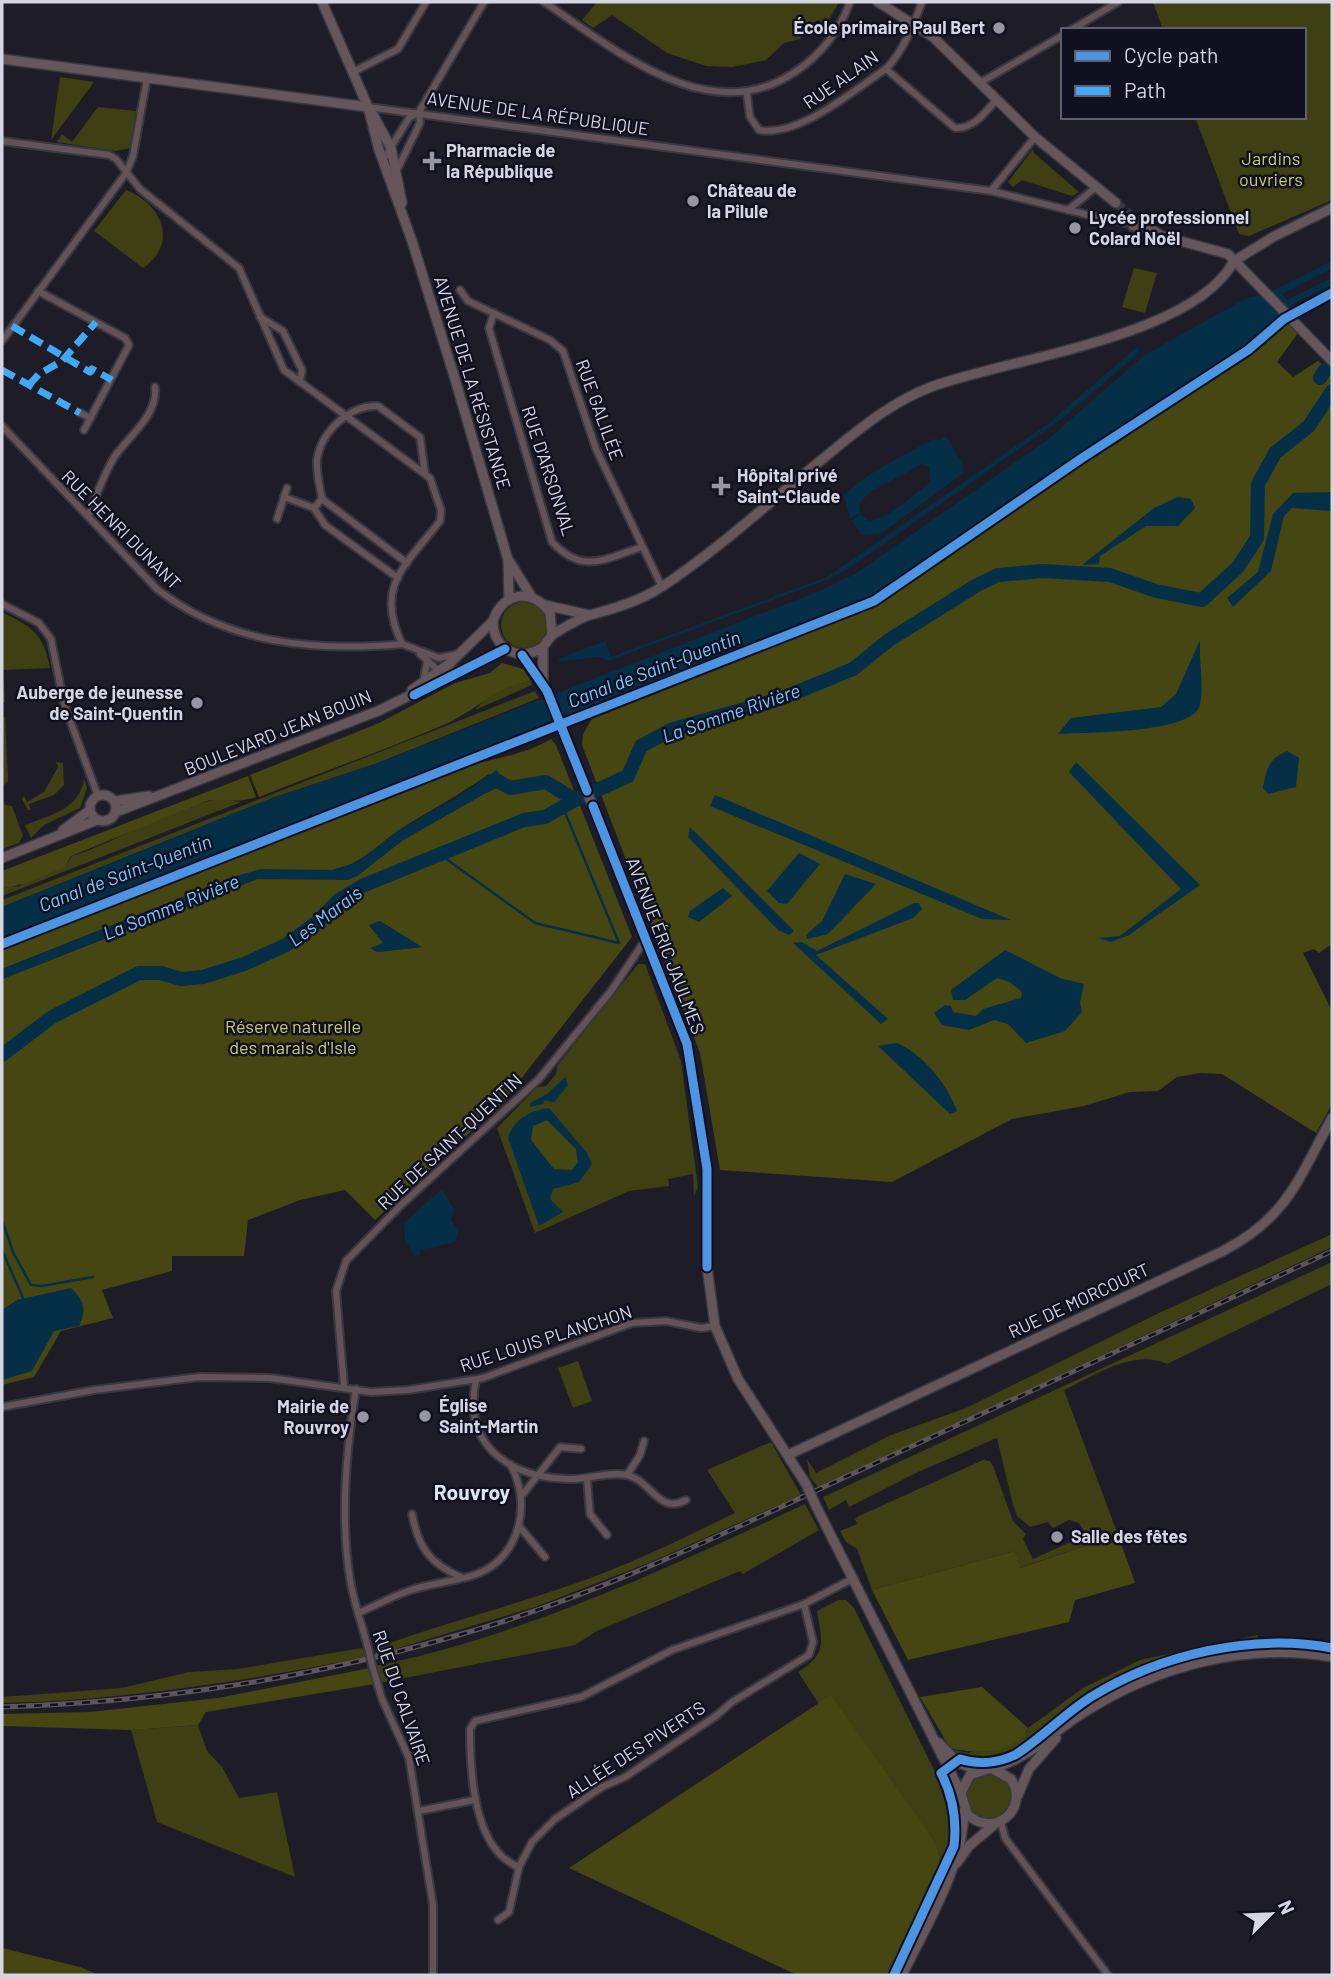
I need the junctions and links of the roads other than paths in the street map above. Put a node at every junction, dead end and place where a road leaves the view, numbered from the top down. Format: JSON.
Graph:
{"nodes":[{"id":1,"x":322,"y":2,"type":"edge"},
{"id":2,"x":426,"y":2,"type":"edge"},
{"id":3,"x":484,"y":2,"type":"edge"},
{"id":4,"x":544,"y":2,"type":"edge"},
{"id":5,"x":850,"y":2,"type":"edge"},
{"id":6,"x":878,"y":2,"type":"edge"},
{"id":7,"x":922,"y":2,"type":"edge"},
{"id":8,"x":1118,"y":2,"type":"edge"},
{"id":9,"x":914,"y":22,"type":"junction"},
{"id":10,"x":1074,"y":28,"type":"edge"},
{"id":11,"x":1061,"y":36,"type":"edge"},
{"id":12,"x":2,"y":60,"type":"edge"},
{"id":13,"x":886,"y":69,"type":"junction"},
{"id":14,"x":353,"y":72,"type":"junction"},
{"id":15,"x":147,"y":78,"type":"junction"},
{"id":16,"x":982,"y":85,"type":"junction"},
{"id":17,"x":747,"y":94,"type":"junction"},
{"id":18,"x":996,"y":100,"type":"junction"},
{"id":19,"x":368,"y":107,"type":"junction"},
{"id":20,"x":419,"y":112,"type":"junction"},
{"id":21,"x":1035,"y":137,"type":"junction"},
{"id":22,"x":2,"y":141,"type":"edge"},
{"id":23,"x":391,"y":148,"type":"junction"},
{"id":24,"x":383,"y":160,"type":"junction"},
{"id":25,"x":397,"y":170,"type":"junction"},
{"id":26,"x":126,"y":173,"type":"junction"},
{"id":27,"x":1095,"y":188,"type":"junction"},
{"id":28,"x":991,"y":191,"type":"junction"},
{"id":29,"x":1116,"y":203,"type":"tunnel mouth"},
{"id":30,"x":1332,"y":208,"type":"edge"},
{"id":31,"x":1068,"y":210,"type":"junction"},
{"id":32,"x":404,"y":215,"type":"junction"},
{"id":33,"x":1105,"y":219,"type":"tunnel mouth"},
{"id":34,"x":1135,"y":224,"type":"tunnel mouth"},
{"id":35,"x":1234,"y":261,"type":"junction"},
{"id":36,"x":460,"y":290,"type":"dead end"},
{"id":37,"x":38,"y":291,"type":"junction"},
{"id":38,"x":494,"y":313,"type":"junction"},
{"id":39,"x":260,"y":317,"type":"junction"},
{"id":40,"x":2,"y":339,"type":"edge"},
{"id":41,"x":1332,"y":361,"type":"edge"},
{"id":42,"x":300,"y":382,"type":"junction"},
{"id":43,"x":155,"y":387,"type":"dead end"},
{"id":44,"x":80,"y":413,"type":"dead end"},
{"id":45,"x":346,"y":416,"type":"junction"},
{"id":46,"x":91,"y":418,"type":"junction"},
{"id":47,"x":2,"y":426,"type":"edge"},
{"id":48,"x":84,"y":430,"type":"dead end"},
{"id":49,"x":425,"y":474,"type":"junction"},
{"id":50,"x":287,"y":488,"type":"dead end"},
{"id":51,"x":284,"y":497,"type":"junction"},
{"id":52,"x":322,"y":499,"type":"junction"},
{"id":53,"x":314,"y":508,"type":"junction"},
{"id":54,"x":88,"y":516,"type":"junction"},
{"id":55,"x":277,"y":519,"type":"dead end"},
{"id":56,"x":642,"y":547,"type":"junction"},
{"id":57,"x":508,"y":560,"type":"junction"},
{"id":58,"x":407,"y":563,"type":"junction"},
{"id":59,"x":398,"y":578,"type":"junction"},
{"id":60,"x":662,"y":587,"type":"junction"},
{"id":61,"x":531,"y":596,"type":"junction"},
{"id":62,"x":509,"y":598,"type":"junction"},
{"id":63,"x":2,"y":604,"type":"edge"},
{"id":64,"x":545,"y":606,"type":"junction"},
{"id":65,"x":589,"y":615,"type":"junction"},
{"id":66,"x":494,"y":621,"type":"junction"},
{"id":67,"x":552,"y":635,"type":"junction"},
{"id":68,"x":402,"y":644,"type":"junction"},
{"id":69,"x":543,"y":647,"type":"junction"},
{"id":70,"x":505,"y":649,"type":"junction"},
{"id":71,"x":418,"y":652,"type":"junction"},
{"id":72,"x":460,"y":654,"type":"junction"},
{"id":73,"x":522,"y":655,"type":"junction"},
{"id":74,"x":427,"y":662,"type":"junction"},
{"id":75,"x":460,"y":670,"type":"junction"},
{"id":76,"x":440,"y":672,"type":"junction"},
{"id":77,"x":423,"y":683,"type":"junction"},
{"id":78,"x":545,"y":687,"type":"junction"},
{"id":79,"x":396,"y":702,"type":"junction"},
{"id":80,"x":171,"y":793,"type":"junction"},
{"id":81,"x":98,"y":796,"type":"junction"},
{"id":82,"x":115,"y":802,"type":"junction"},
{"id":83,"x":90,"y":810,"type":"junction"},
{"id":84,"x":116,"y":813,"type":"junction"},
{"id":85,"x":97,"y":820,"type":"junction"},
{"id":86,"x":53,"y":838,"type":"junction"},
{"id":87,"x":2,"y":858,"type":"edge"},
{"id":88,"x":646,"y":939,"type":"junction"},
{"id":89,"x":1332,"y":1118,"type":"edge"},
{"id":90,"x":715,"y":1326,"type":"junction"},
{"id":91,"x":476,"y":1380,"type":"junction"},
{"id":92,"x":344,"y":1386,"type":"junction"},
{"id":93,"x":356,"y":1389,"type":"junction"},
{"id":94,"x":2,"y":1407,"type":"edge"},
{"id":95,"x":644,"y":1441,"type":"dead end"},
{"id":96,"x":581,"y":1449,"type":"dead end"},
{"id":97,"x":790,"y":1454,"type":"junction"},
{"id":98,"x":510,"y":1464,"type":"junction"},
{"id":99,"x":541,"y":1475,"type":"junction"},
{"id":100,"x":626,"y":1475,"type":"junction"},
{"id":101,"x":587,"y":1479,"type":"junction"},
{"id":102,"x":523,"y":1494,"type":"junction"},
{"id":103,"x":686,"y":1500,"type":"dead end"},
{"id":104,"x":412,"y":1514,"type":"dead end"},
{"id":105,"x":519,"y":1526,"type":"junction"},
{"id":106,"x":607,"y":1535,"type":"dead end"},
{"id":107,"x":545,"y":1557,"type":"dead end"},
{"id":108,"x":463,"y":1578,"type":"junction"},
{"id":109,"x":854,"y":1578,"type":"junction"},
{"id":110,"x":804,"y":1604,"type":"junction"},
{"id":111,"x":358,"y":1613,"type":"junction"},
{"id":112,"x":1332,"y":1657,"type":"edge"},
{"id":113,"x":1079,"y":1716,"type":"junction"},
{"id":114,"x":926,"y":1724,"type":"junction"},
{"id":115,"x":991,"y":1768,"type":"junction"},
{"id":116,"x":980,"y":1770,"type":"junction"},
{"id":117,"x":961,"y":1793,"type":"junction"},
{"id":118,"x":1017,"y":1797,"type":"junction"},
{"id":119,"x":474,"y":1800,"type":"junction"},
{"id":120,"x":964,"y":1809,"type":"junction"},
{"id":121,"x":419,"y":1811,"type":"junction"},
{"id":122,"x":998,"y":1823,"type":"junction"},
{"id":123,"x":519,"y":1867,"type":"junction"},
{"id":124,"x":948,"y":1876,"type":"junction"},
{"id":125,"x":498,"y":1920,"type":"dead end"},
{"id":126,"x":433,"y":1975,"type":"edge"},
{"id":127,"x":902,"y":1975,"type":"edge"},
{"id":128,"x":1108,"y":1975,"type":"edge"}],
"edges":[{"from":1,"to":14,"type":"street"},
{"from":2,"to":14,"type":"street"},
{"from":3,"to":20,"type":"street"},
{"from":4,"to":17,"type":"street"},
{"from":5,"to":17,"type":"street"},
{"from":6,"to":9,"type":"street"},
{"from":7,"to":9,"type":"street","name":"RUE ALAIN"},
{"from":8,"to":10,"type":"street"},
{"from":9,"to":13,"type":"street","name":"RUE ALAIN"},
{"from":9,"to":16,"type":"street"},
{"from":11,"to":16,"type":"street"},
{"from":12,"to":15,"type":"street","name":"AVENUE DE LA RÉPUBLIQUE"},
{"from":13,"to":17,"type":"street","name":"RUE ALAIN"},
{"from":13,"to":18,"type":"street"},
{"from":14,"to":19,"type":"street"},
{"from":15,"to":19,"type":"street","name":"AVENUE DE LA RÉPUBLIQUE"},
{"from":15,"to":26,"type":"street"},
{"from":16,"to":18,"type":"street"},
{"from":18,"to":21,"type":"street"},
{"from":19,"to":20,"type":"street","name":"AVENUE DE LA RÉPUBLIQUE"},
{"from":19,"to":23,"type":"street","name":"AVENUE DE LA RÉSISTANCE"},
{"from":19,"to":24,"type":"street","name":"AVENUE DE LA RÉSISTANCE"},
{"from":20,"to":23,"type":"street"},
{"from":20,"to":25,"type":"street"},
{"from":20,"to":28,"type":"street","name":"AVENUE DE LA RÉPUBLIQUE"},
{"from":21,"to":27,"type":"street"},
{"from":21,"to":28,"type":"street"},
{"from":22,"to":26,"type":"street"},
{"from":23,"to":24,"type":"street"},
{"from":23,"to":25,"type":"street","name":"AVENUE DE LA RÉSISTANCE"},
{"from":24,"to":32,"type":"street","name":"AVENUE DE LA RÉSISTANCE"},
{"from":25,"to":32,"type":"street","name":"AVENUE DE LA RÉSISTANCE"},
{"from":26,"to":37,"type":"street"},
{"from":26,"to":39,"type":"street"},
{"from":27,"to":29,"type":"street"},
{"from":27,"to":31,"type":"street"},
{"from":28,"to":31,"type":"street","name":"AVENUE DE LA RÉPUBLIQUE"},
{"from":30,"to":35,"type":"street"},
{"from":31,"to":33,"type":"street","name":"AVENUE DE LA RÉPUBLIQUE"},
{"from":32,"to":57,"type":"street","name":"AVENUE DE LA RÉSISTANCE"},
{"from":34,"to":35,"type":"street"},
{"from":35,"to":41,"type":"street"},
{"from":35,"to":60,"type":"street"},
{"from":36,"to":38,"type":"street","name":"RUE GALILÉE"},
{"from":37,"to":40,"type":"street"},
{"from":37,"to":46,"type":"street"},
{"from":38,"to":56,"type":"street","name":"RUE GALILÉE"},
{"from":38,"to":56,"type":"street","name":"RUE D'ARSONVAL"},
{"from":39,"to":42,"type":"street"},
{"from":39,"to":42,"type":"street"},
{"from":42,"to":45,"type":"street"},
{"from":43,"to":54,"type":"street"},
{"from":44,"to":46,"type":"street"},
{"from":45,"to":49,"type":"street"},
{"from":45,"to":49,"type":"street"},
{"from":45,"to":52,"type":"street"},
{"from":46,"to":48,"type":"street"},
{"from":47,"to":54,"type":"street","name":"RUE HENRI DUNANT"},
{"from":49,"to":58,"type":"street"},
{"from":50,"to":51,"type":"street"},
{"from":51,"to":53,"type":"street"},
{"from":51,"to":55,"type":"street"},
{"from":52,"to":53,"type":"street"},
{"from":52,"to":58,"type":"street"},
{"from":53,"to":59,"type":"street"},
{"from":54,"to":68,"type":"street","name":"RUE HENRI DUNANT"},
{"from":56,"to":60,"type":"street","name":"RUE GALILÉE"},
{"from":57,"to":61,"type":"street"},
{"from":57,"to":62,"type":"street"},
{"from":58,"to":59,"type":"street"},
{"from":59,"to":68,"type":"street"},
{"from":60,"to":65,"type":"street"},
{"from":61,"to":62,"type":"street"},
{"from":61,"to":64,"type":"street"},
{"from":62,"to":66,"type":"street"},
{"from":63,"to":81,"type":"street"},
{"from":64,"to":65,"type":"street"},
{"from":64,"to":67,"type":"street"},
{"from":65,"to":67,"type":"street"},
{"from":66,"to":70,"type":"street"},
{"from":66,"to":72,"type":"street"},
{"from":67,"to":69,"type":"street"},
{"from":68,"to":71,"type":"street"},
{"from":69,"to":73,"type":"street"},
{"from":69,"to":78,"type":"street"},
{"from":70,"to":73,"type":"street"},
{"from":70,"to":75,"type":"street"},
{"from":71,"to":72,"type":"street"},
{"from":71,"to":74,"type":"street"},
{"from":72,"to":76,"type":"street"},
{"from":73,"to":78,"type":"street"},
{"from":74,"to":76,"type":"street"},
{"from":74,"to":77,"type":"street"},
{"from":75,"to":76,"type":"street"},
{"from":75,"to":79,"type":"street"},
{"from":76,"to":77,"type":"street"},
{"from":77,"to":79,"type":"street"},
{"from":78,"to":88,"type":"street","name":"AVENUE ÉRIC JAULMES"},
{"from":79,"to":80,"type":"street","name":"BOULEVARD JEAN BOUIN"},
{"from":80,"to":82,"type":"street","name":"BOULEVARD JEAN BOUIN"},
{"from":80,"to":84,"type":"street","name":"BOULEVARD JEAN BOUIN"},
{"from":81,"to":82,"type":"street"},
{"from":81,"to":83,"type":"street"},
{"from":82,"to":84,"type":"street"},
{"from":83,"to":85,"type":"street"},
{"from":83,"to":86,"type":"street"},
{"from":84,"to":85,"type":"street"},
{"from":85,"to":86,"type":"street"},
{"from":86,"to":87,"type":"street"},
{"from":88,"to":90,"type":"street","name":"AVENUE ÉRIC JAULMES"},
{"from":88,"to":92,"type":"street","name":"RUE DE SAINT-QUENTIN"},
{"from":89,"to":97,"type":"street","name":"RUE DE MORCOURT"},
{"from":90,"to":91,"type":"street","name":"RUE LOUIS PLANCHON"},
{"from":90,"to":97,"type":"street","name":"AVENUE ÉRIC JAULMES"},
{"from":91,"to":93,"type":"street","name":"RUE LOUIS PLANCHON"},
{"from":91,"to":98,"type":"street"},
{"from":92,"to":93,"type":"street","name":"RUE LOUIS PLANCHON"},
{"from":92,"to":94,"type":"street","name":"RUE LOUIS PLANCHON"},
{"from":93,"to":111,"type":"street","name":"RUE DU CALVAIRE"},
{"from":95,"to":100,"type":"street"},
{"from":96,"to":99,"type":"street"},
{"from":97,"to":109,"type":"street","name":"AVENUE ÉRIC JAULMES","bridge":true},
{"from":98,"to":99,"type":"street"},
{"from":98,"to":102,"type":"street"},
{"from":99,"to":101,"type":"street"},
{"from":99,"to":102,"type":"street"},
{"from":100,"to":101,"type":"street"},
{"from":100,"to":103,"type":"street"},
{"from":101,"to":106,"type":"street"},
{"from":102,"to":105,"type":"street"},
{"from":104,"to":108,"type":"street"},
{"from":105,"to":107,"type":"street"},
{"from":105,"to":108,"type":"street"},
{"from":108,"to":111,"type":"street"},
{"from":109,"to":110,"type":"street"},
{"from":109,"to":114,"type":"street","name":"AVENUE ÉRIC JAULMES"},
{"from":110,"to":119,"type":"street"},
{"from":110,"to":123,"type":"street","name":"ALLÉE DES PIVERTS"},
{"from":111,"to":121,"type":"street","name":"RUE DU CALVAIRE","bridge":true},
{"from":112,"to":113,"type":"street"},
{"from":113,"to":115,"type":"street"},
{"from":113,"to":118,"type":"street"},
{"from":114,"to":116,"type":"street"},
{"from":114,"to":117,"type":"street"},
{"from":115,"to":116,"type":"street"},
{"from":115,"to":118,"type":"street"},
{"from":116,"to":117,"type":"street"},
{"from":117,"to":120,"type":"street"},
{"from":118,"to":122,"type":"street"},
{"from":119,"to":121,"type":"street"},
{"from":119,"to":123,"type":"street"},
{"from":120,"to":122,"type":"street"},
{"from":120,"to":124,"type":"street"},
{"from":121,"to":126,"type":"street","name":"RUE DU CALVAIRE"},
{"from":122,"to":124,"type":"street"},
{"from":122,"to":128,"type":"street"},
{"from":123,"to":125,"type":"street"},
{"from":124,"to":127,"type":"street"}]}
